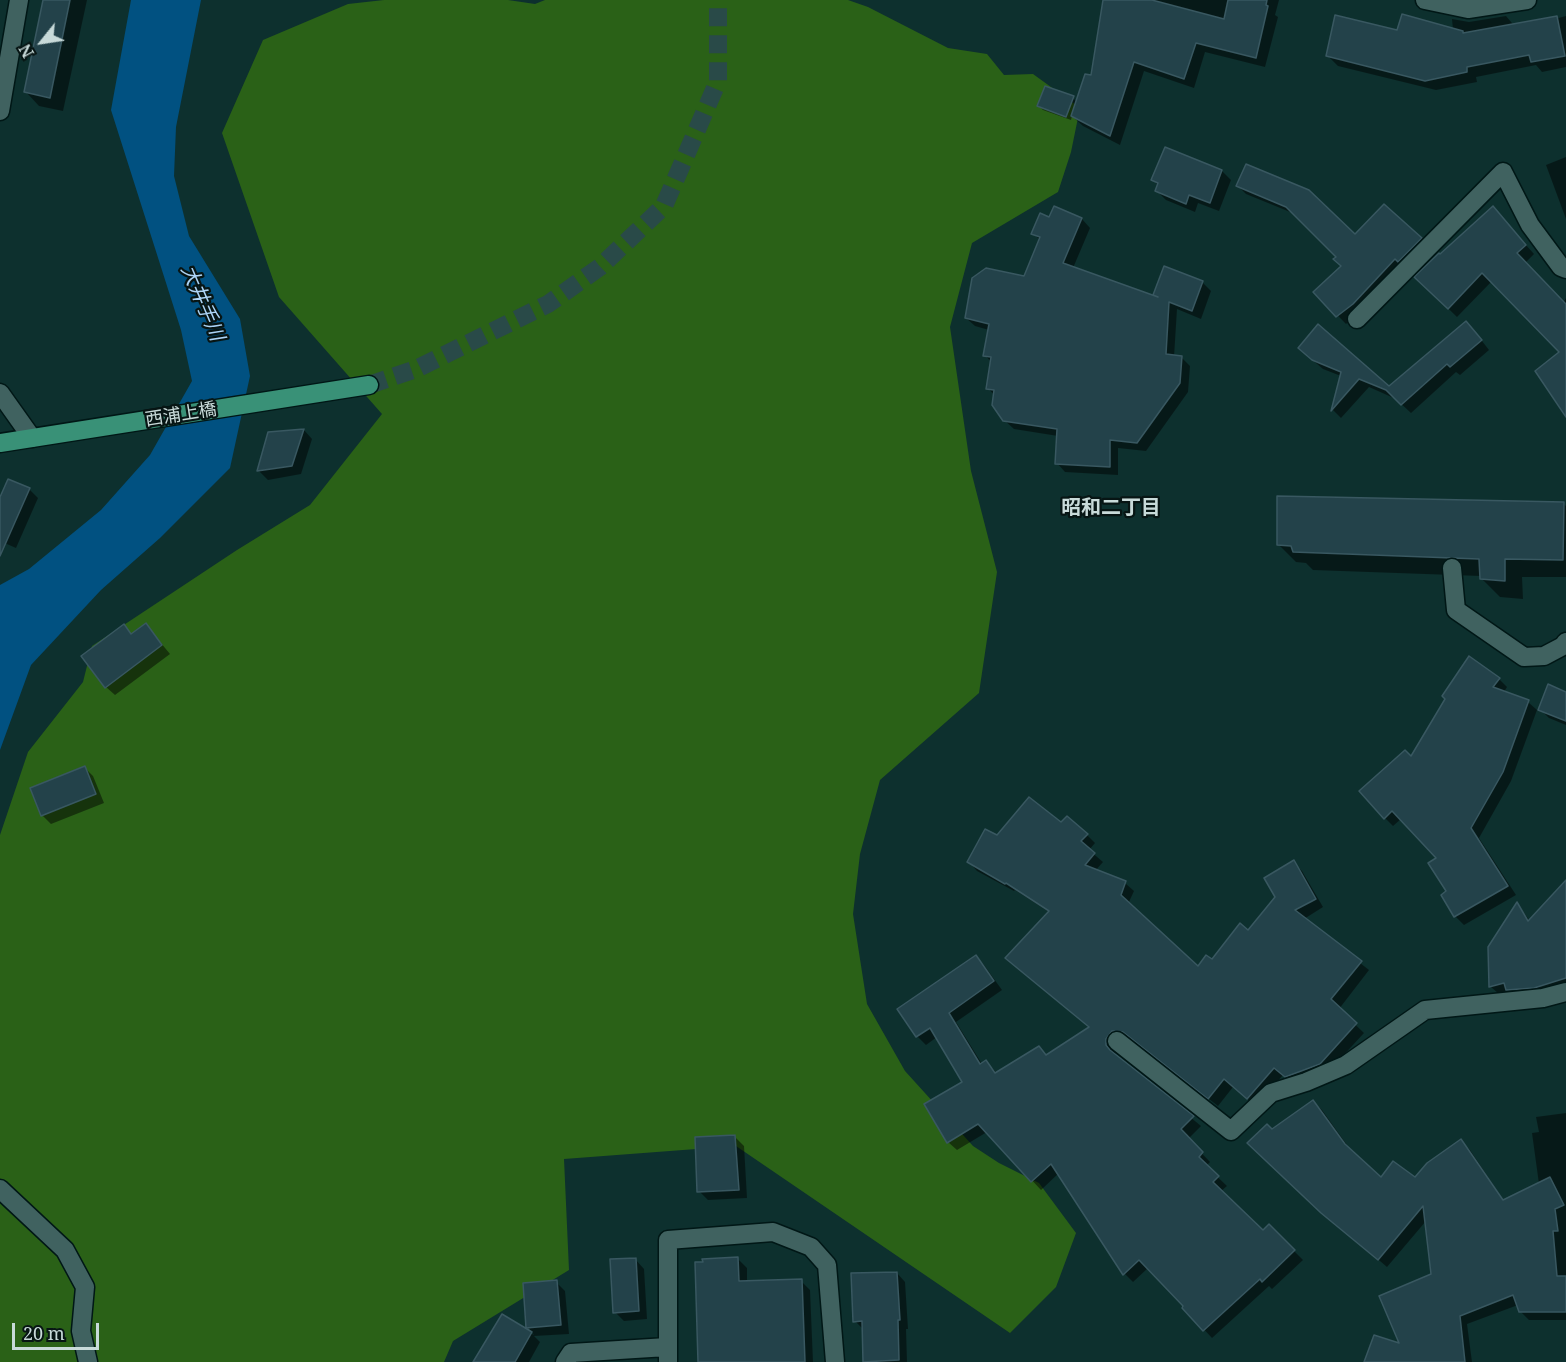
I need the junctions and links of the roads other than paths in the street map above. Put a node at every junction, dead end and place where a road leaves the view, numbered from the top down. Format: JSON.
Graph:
{"nodes":[{"id":1,"x":19,"y":0,"type":"edge"},
{"id":2,"x":1425,"y":0,"type":"edge"},
{"id":3,"x":1527,"y":0,"type":"edge"},
{"id":4,"x":0,"y":111,"type":"edge"},
{"id":5,"x":1566,"y":269,"type":"edge"},
{"id":6,"x":1357,"y":319,"type":"dead end"},
{"id":7,"x":369,"y":386,"type":"tunnel mouth"},
{"id":8,"x":0,"y":393,"type":"edge"},
{"id":9,"x":32,"y":438,"type":"junction"},
{"id":10,"x":0,"y":443,"type":"edge"},
{"id":11,"x":1452,"y":568,"type":"dead end"},
{"id":12,"x":1566,"y":642,"type":"edge"},
{"id":13,"x":1566,"y":992,"type":"edge"},
{"id":14,"x":1117,"y":1041,"type":"dead end"},
{"id":15,"x":0,"y":1188,"type":"edge"},
{"id":16,"x":668,"y":1355,"type":"edge"},
{"id":17,"x":88,"y":1362,"type":"edge"},
{"id":18,"x":565,"y":1362,"type":"edge"},
{"id":19,"x":835,"y":1362,"type":"edge"}],
"edges":[{"from":1,"to":4,"type":"street"},
{"from":2,"to":3,"type":"street"},
{"from":5,"to":6,"type":"street"},
{"from":7,"to":9,"type":"main road","name":"西浦上橋"},
{"from":8,"to":9,"type":"street"},
{"from":9,"to":10,"type":"main road","name":"西浦上橋"},
{"from":11,"to":12,"type":"street"},
{"from":13,"to":14,"type":"street"},
{"from":15,"to":17,"type":"street"},
{"from":16,"to":18,"type":"street"},
{"from":16,"to":19,"type":"street"}]}
